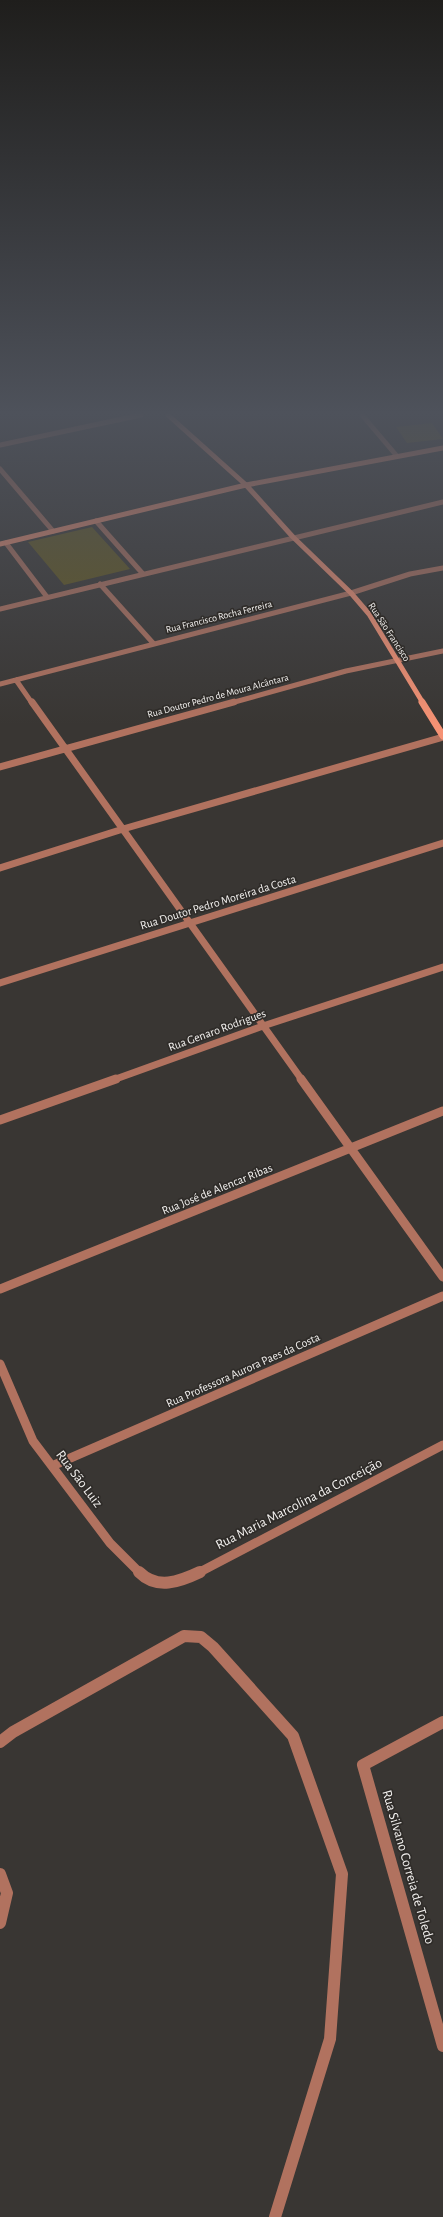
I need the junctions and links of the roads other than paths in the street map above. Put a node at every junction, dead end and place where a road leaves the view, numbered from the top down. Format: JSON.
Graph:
{"nodes":[{"id":1,"x":42,"y":518,"type":"edge"},
{"id":2,"x":107,"y":518,"type":"edge"},
{"id":3,"x":276,"y":518,"type":"edge"},
{"id":4,"x":372,"y":518,"type":"edge"},
{"id":5,"x":96,"y":521,"type":"junction"},
{"id":6,"x":53,"y":531,"type":"junction"},
{"id":7,"x":293,"y":537,"type":"junction"},
{"id":8,"x":6,"y":543,"type":"junction"},
{"id":9,"x":0,"y":544,"type":"edge"},
{"id":10,"x":443,"y":568,"type":"edge"},
{"id":11,"x":143,"y":574,"type":"junction"},
{"id":12,"x":100,"y":584,"type":"junction"},
{"id":13,"x":351,"y":593,"type":"junction"},
{"id":14,"x":47,"y":597,"type":"junction"},
{"id":15,"x":0,"y":609,"type":"edge"},
{"id":16,"x":153,"y":643,"type":"junction"},
{"id":17,"x":443,"y":651,"type":"edge"},
{"id":18,"x":397,"y":660,"type":"junction"},
{"id":19,"x":16,"y":680,"type":"junction"},
{"id":20,"x":0,"y":684,"type":"edge"},
{"id":21,"x":443,"y":737,"type":"edge"},
{"id":22,"x":66,"y":748,"type":"junction"},
{"id":23,"x":0,"y":767,"type":"edge"},
{"id":24,"x":123,"y":829,"type":"junction"},
{"id":25,"x":443,"y":844,"type":"edge"},
{"id":26,"x":0,"y":868,"type":"edge"},
{"id":27,"x":189,"y":923,"type":"junction"},
{"id":28,"x":443,"y":967,"type":"edge"},
{"id":29,"x":0,"y":983,"type":"edge"},
{"id":30,"x":263,"y":1026,"type":"junction"},
{"id":31,"x":443,"y":1111,"type":"edge"},
{"id":32,"x":0,"y":1120,"type":"edge"},
{"id":33,"x":351,"y":1148,"type":"junction"},
{"id":34,"x":443,"y":1277,"type":"edge"},
{"id":35,"x":0,"y":1289,"type":"edge"},
{"id":36,"x":443,"y":1296,"type":"edge"},
{"id":37,"x":0,"y":1364,"type":"edge"},
{"id":38,"x":443,"y":1445,"type":"edge"},
{"id":39,"x":52,"y":1466,"type":"junction"},
{"id":40,"x":167,"y":1584,"type":"joint"},
{"id":41,"x":443,"y":1722,"type":"edge"},
{"id":42,"x":0,"y":1742,"type":"edge"},
{"id":43,"x":0,"y":1874,"type":"edge"},
{"id":44,"x":0,"y":1923,"type":"edge"},
{"id":45,"x":443,"y":2046,"type":"edge"},
{"id":46,"x":275,"y":2217,"type":"edge"}],
"edges":[{"from":1,"to":6,"type":"street"},
{"from":2,"to":5,"type":"street"},
{"from":3,"to":7,"type":"street","name":"Rua São Francisco"},
{"from":4,"to":7,"type":"street"},
{"from":5,"to":6,"type":"street"},
{"from":5,"to":11,"type":"street"},
{"from":6,"to":8,"type":"street"},
{"from":7,"to":11,"type":"street"},
{"from":7,"to":13,"type":"street","name":"Rua São Francisco"},
{"from":8,"to":9,"type":"street"},
{"from":8,"to":14,"type":"street"},
{"from":10,"to":13,"type":"street","name":"Rua Francisco Rocha Ferreira"},
{"from":11,"to":12,"type":"street"},
{"from":12,"to":14,"type":"street"},
{"from":12,"to":16,"type":"street"},
{"from":13,"to":16,"type":"street","name":"Rua Francisco Rocha Ferreira"},
{"from":13,"to":18,"type":"street","name":"Rua São Francisco"},
{"from":14,"to":15,"type":"street"},
{"from":16,"to":19,"type":"street","name":"Rua Francisco Rocha Ferreira"},
{"from":17,"to":18,"type":"street","name":"Rua Doutor Pedro de Moura Alcântara"},
{"from":18,"to":21,"type":"street","name":"Rua São Francisco"},
{"from":18,"to":22,"type":"street","name":"Rua Doutor Pedro de Moura Alcântara"},
{"from":19,"to":20,"type":"street","name":"Rua Francisco Rocha Ferreira"},
{"from":19,"to":22,"type":"street"},
{"from":21,"to":24,"type":"street"},
{"from":22,"to":23,"type":"street","name":"Rua Doutor Pedro de Moura Alcântara"},
{"from":22,"to":24,"type":"street"},
{"from":24,"to":26,"type":"street"},
{"from":24,"to":27,"type":"street"},
{"from":25,"to":27,"type":"street","name":"Rua Doutor Pedro Moreira da Costa"},
{"from":27,"to":29,"type":"street","name":"Rua Doutor Pedro Moreira da Costa"},
{"from":27,"to":30,"type":"street"},
{"from":28,"to":30,"type":"street","name":"Rua Genaro Rodrigues"},
{"from":30,"to":32,"type":"street","name":"Rua Genaro Rodrigues"},
{"from":30,"to":33,"type":"street"},
{"from":31,"to":33,"type":"street","name":"Rua José de Alencar Ribas"},
{"from":33,"to":34,"type":"street"},
{"from":33,"to":35,"type":"street","name":"Rua José de Alencar Ribas"},
{"from":36,"to":39,"type":"street","name":"Rua Professora Aurora Paes da Costa"},
{"from":37,"to":39,"type":"street","name":"Rua São Luiz"},
{"from":38,"to":40,"type":"street","name":"Rua Maria Marcolina da Conceição"},
{"from":39,"to":40,"type":"street","name":"Rua São Luiz"},
{"from":41,"to":45,"type":"street","name":"Rua Silvano Correia de Toledo"},
{"from":42,"to":46,"type":"street"},
{"from":43,"to":44,"type":"street"}]}
